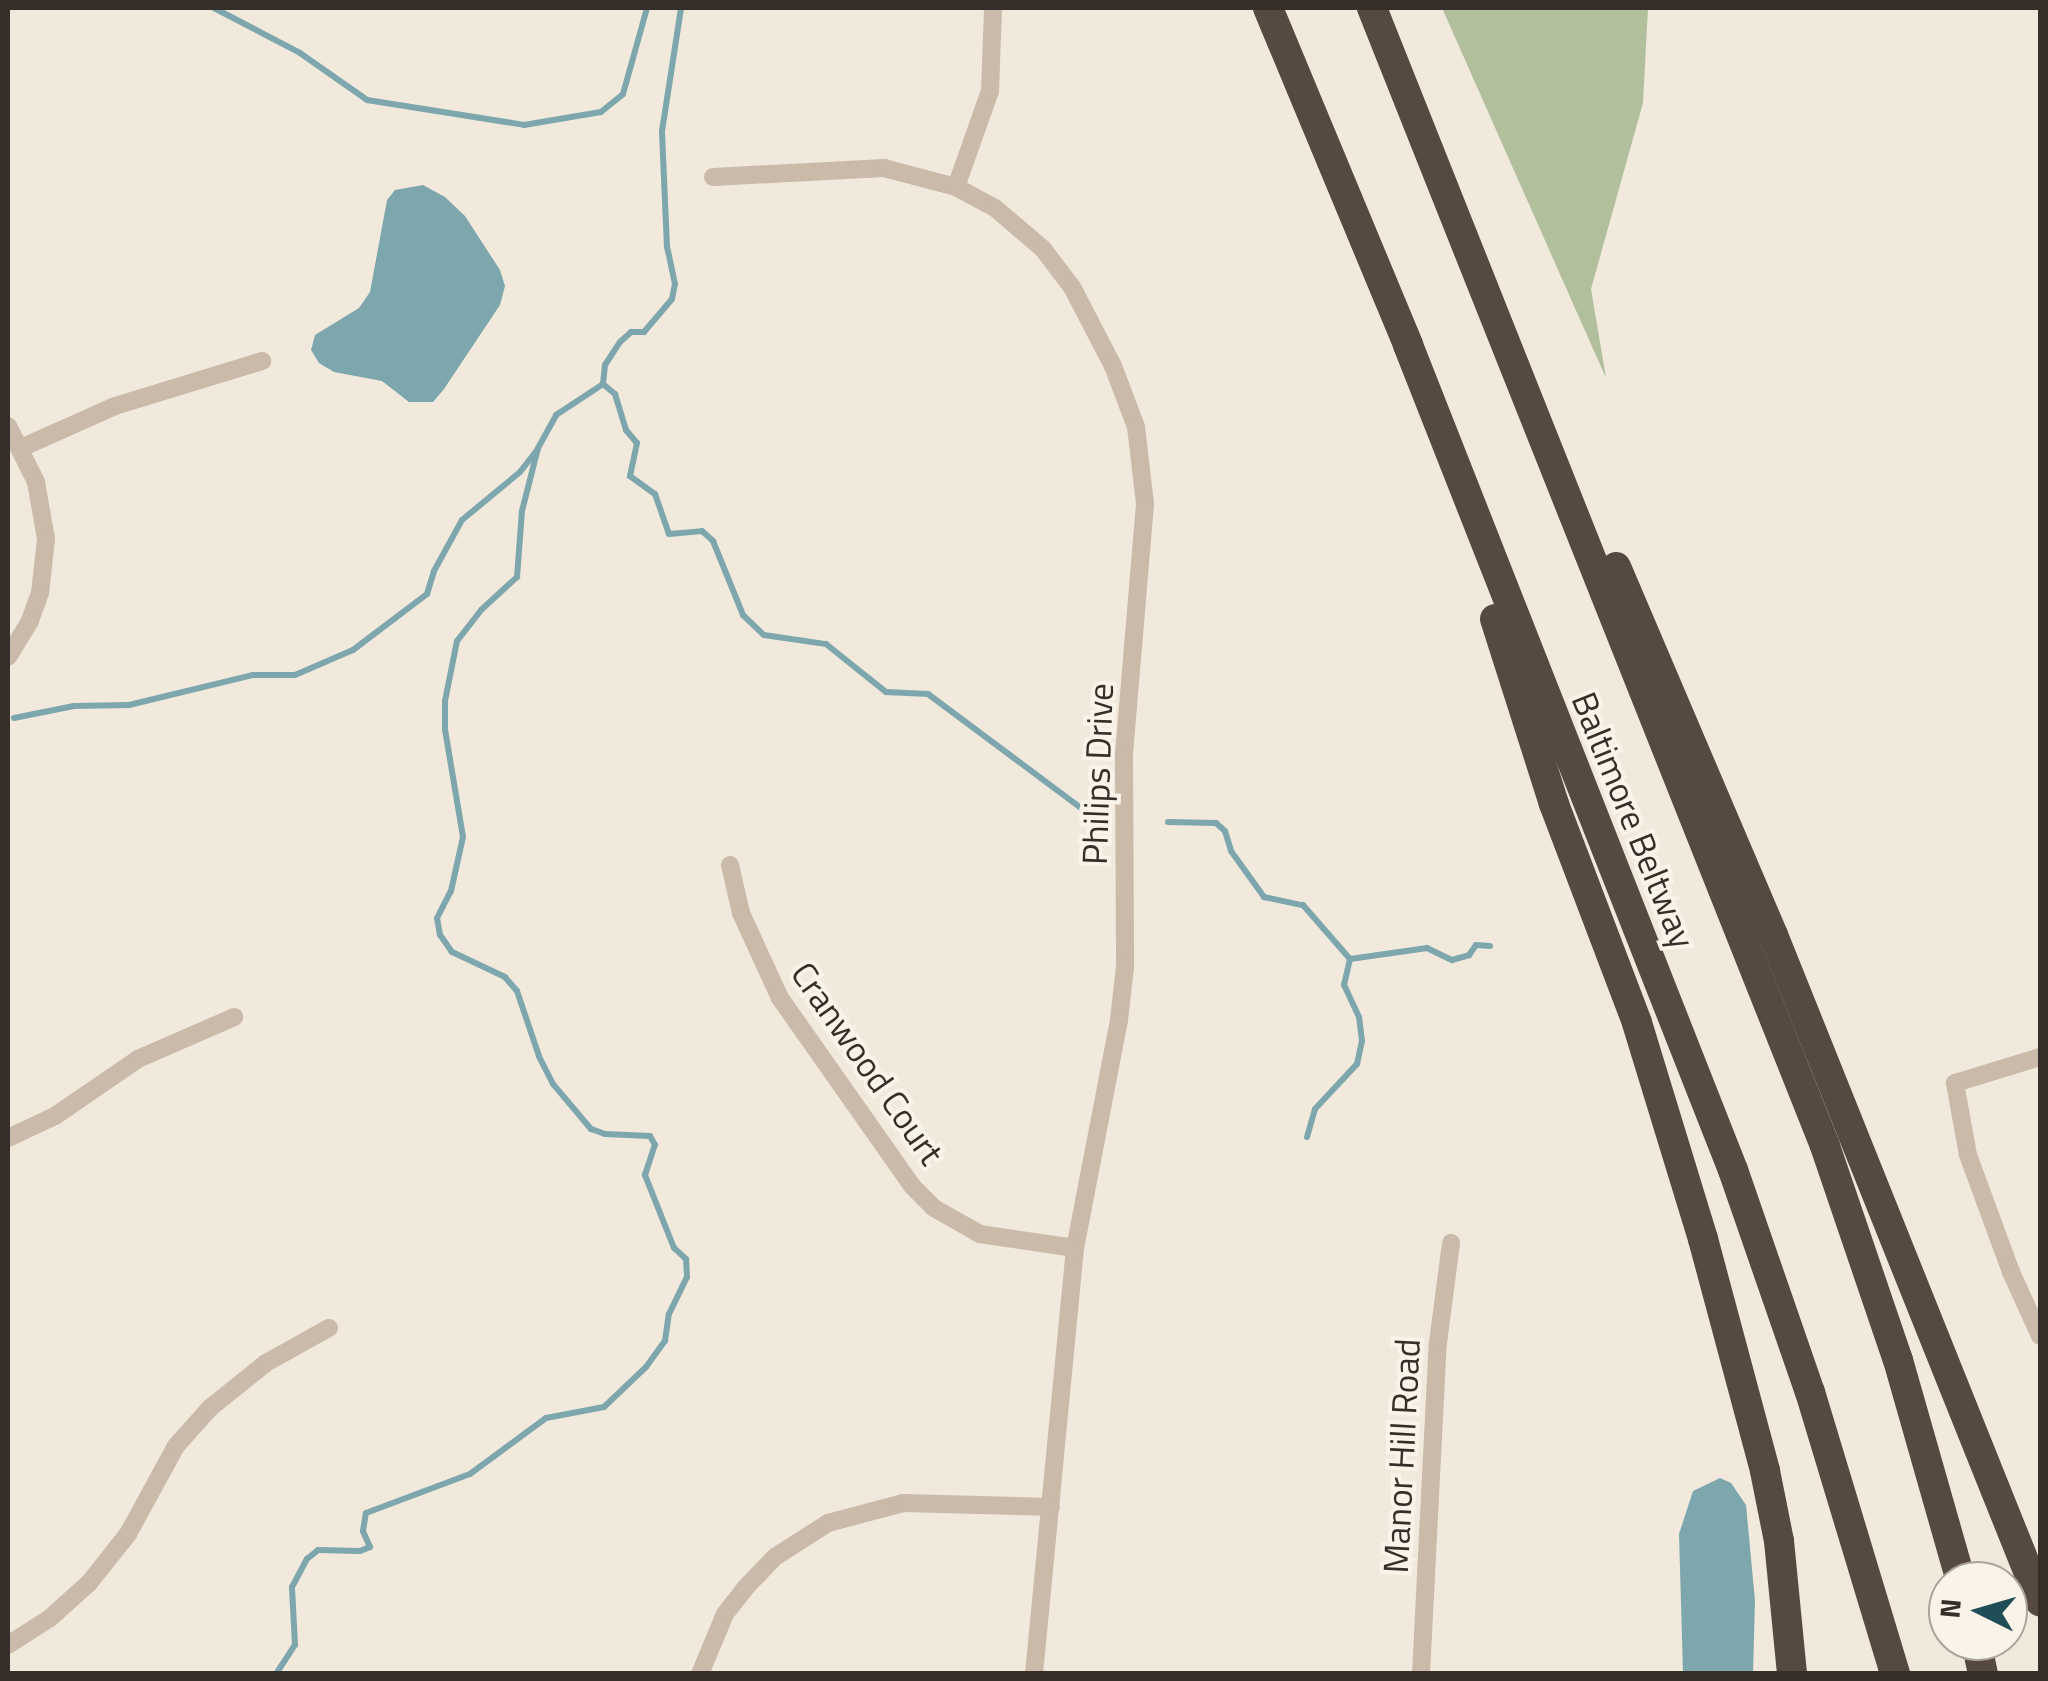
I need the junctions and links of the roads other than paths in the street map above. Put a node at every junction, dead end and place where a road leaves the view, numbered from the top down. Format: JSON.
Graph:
{"nodes":[{"id":1,"x":992,"y":8,"type":"edge"},
{"id":2,"x":1268,"y":8,"type":"edge"},
{"id":3,"x":1372,"y":8,"type":"edge"},
{"id":4,"x":713,"y":177,"type":"dead end"},
{"id":5,"x":956,"y":187,"type":"junction"},
{"id":6,"x":1455,"y":217,"type":"junction"},
{"id":7,"x":1408,"y":345,"type":"junction"},
{"id":8,"x":262,"y":362,"type":"dead end"},
{"id":9,"x":8,"y":426,"type":"edge"},
{"id":10,"x":21,"y":448,"type":"junction"},
{"id":11,"x":8,"y":657,"type":"edge"},
{"id":12,"x":730,"y":865,"type":"dead end"},
{"id":13,"x":234,"y":1017,"type":"dead end"},
{"id":14,"x":2040,"y":1057,"type":"edge"},
{"id":15,"x":8,"y":1138,"type":"edge"},
{"id":16,"x":1450,"y":1243,"type":"dead end"},
{"id":17,"x":1075,"y":1248,"type":"junction"},
{"id":18,"x":329,"y":1328,"type":"dead end"},
{"id":19,"x":2040,"y":1336,"type":"edge"},
{"id":20,"x":1051,"y":1507,"type":"junction"},
{"id":21,"x":1955,"y":1561,"type":"edge"},
{"id":22,"x":2040,"y":1600,"type":"edge"},
{"id":23,"x":8,"y":1646,"type":"edge"},
{"id":24,"x":700,"y":1674,"type":"edge"},
{"id":25,"x":1034,"y":1674,"type":"edge"},
{"id":26,"x":1421,"y":1674,"type":"edge"},
{"id":27,"x":1792,"y":1674,"type":"edge"},
{"id":28,"x":1895,"y":1674,"type":"edge"}],
"edges":[{"from":1,"to":5,"type":"street"},
{"from":2,"to":7,"type":"highway","name":"Baltimore Beltway"},
{"from":3,"to":6,"type":"highway","name":"Baltimore Beltway"},
{"from":4,"to":5,"type":"street","name":"Philips Drive"},
{"from":5,"to":17,"type":"street","name":"Philips Drive"},
{"from":6,"to":21,"type":"highway","name":"Baltimore Beltway"},
{"from":6,"to":22,"type":"highway"},
{"from":7,"to":27,"type":"highway"},
{"from":7,"to":28,"type":"highway","name":"Baltimore Beltway"},
{"from":8,"to":10,"type":"street"},
{"from":9,"to":10,"type":"street"},
{"from":10,"to":11,"type":"street"},
{"from":12,"to":17,"type":"street","name":"Cranwood Court"},
{"from":13,"to":15,"type":"street"},
{"from":14,"to":19,"type":"street"},
{"from":16,"to":26,"type":"street","name":"Manor Hill Road"},
{"from":17,"to":20,"type":"street","name":"Philips Drive"},
{"from":18,"to":23,"type":"street"},
{"from":20,"to":24,"type":"street"},
{"from":20,"to":25,"type":"street","name":"Philips Drive"}]}
